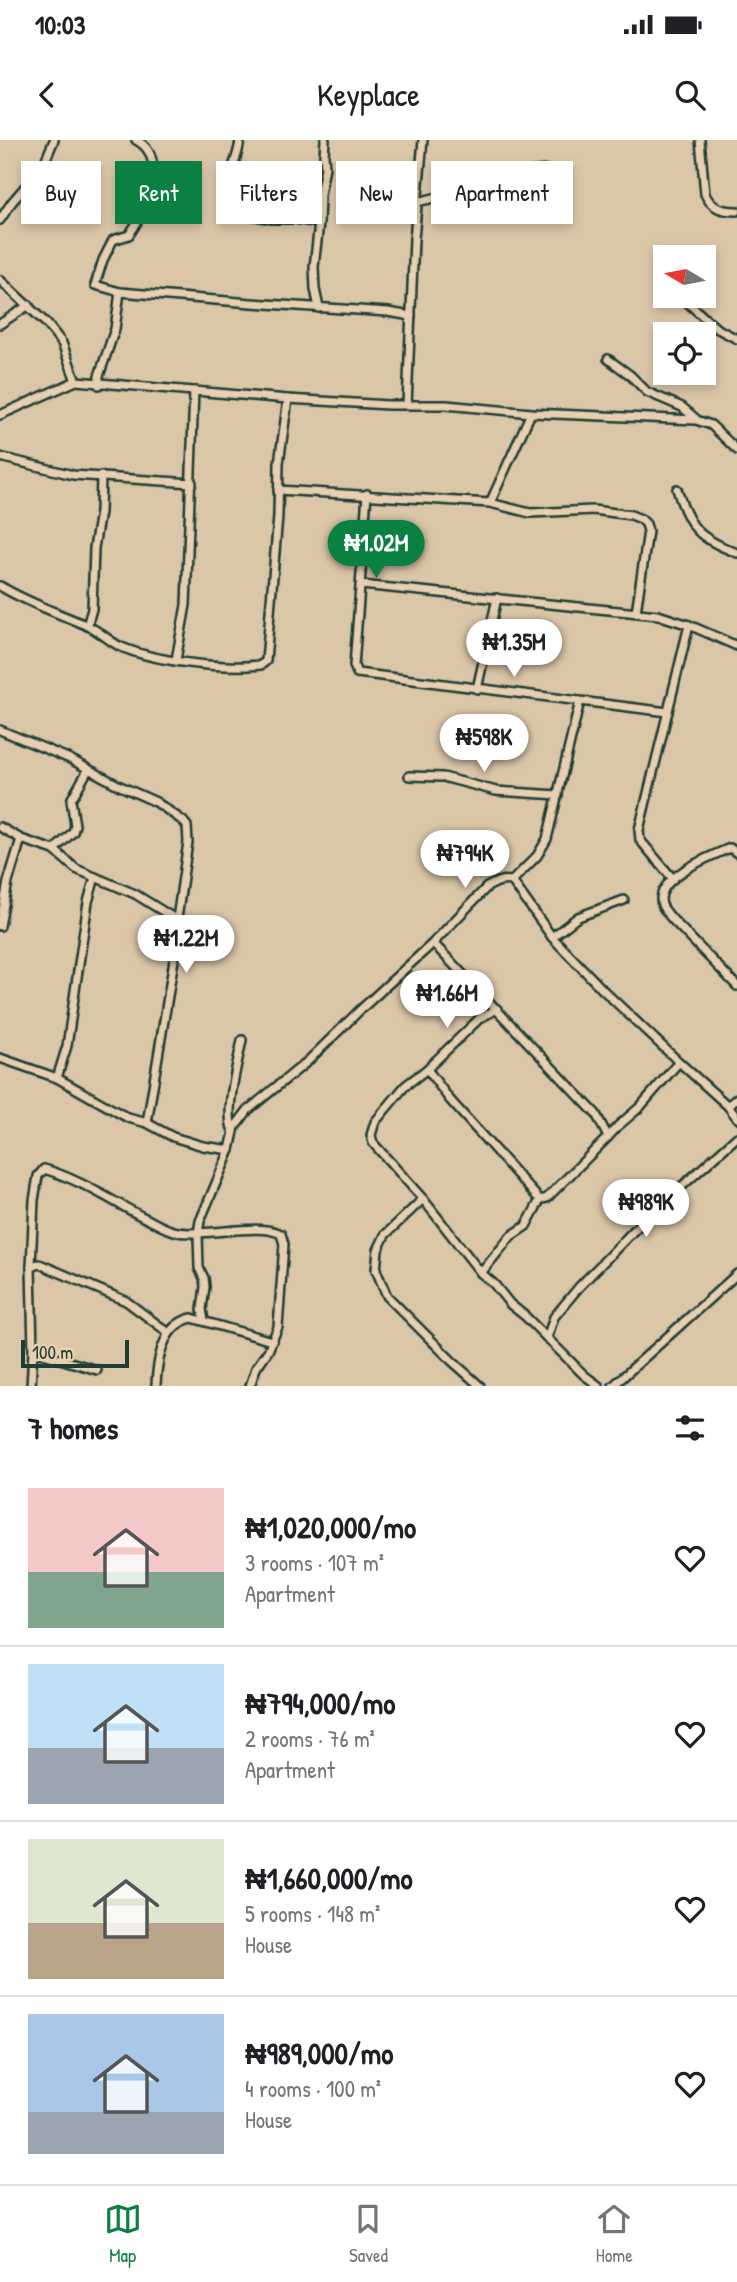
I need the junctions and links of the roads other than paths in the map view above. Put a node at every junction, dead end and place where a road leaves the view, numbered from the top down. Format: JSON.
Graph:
{"nodes":[{"id":1,"x":54,"y":140,"type":"edge"},
{"id":2,"x":136,"y":140,"type":"edge"},
{"id":3,"x":240,"y":140,"type":"edge"},
{"id":4,"x":325,"y":140,"type":"edge"},
{"id":5,"x":423,"y":140,"type":"edge"},
{"id":6,"x":700,"y":140,"type":"edge"},
{"id":7,"x":236,"y":161,"type":"edge"},
{"id":8,"x":322,"y":184,"type":"edge"},
{"id":9,"x":417,"y":193,"type":"edge"},
{"id":10,"x":737,"y":211,"type":"edge"},
{"id":11,"x":0,"y":220,"type":"edge"},
{"id":12,"x":319,"y":224,"type":"edge"},
{"id":13,"x":415,"y":224,"type":"edge"},
{"id":14,"x":0,"y":280,"type":"edge"},
{"id":15,"x":120,"y":292,"type":"junction"},
{"id":16,"x":29,"y":305,"type":"junction"},
{"id":17,"x":320,"y":308,"type":"junction"},
{"id":18,"x":694,"y":308,"type":"edge"},
{"id":19,"x":411,"y":316,"type":"junction"},
{"id":20,"x":0,"y":324,"type":"edge"},
{"id":21,"x":737,"y":339,"type":"edge"},
{"id":22,"x":608,"y":359,"type":"dead end"},
{"id":23,"x":76,"y":381,"type":"junction"},
{"id":24,"x":99,"y":385,"type":"junction"},
{"id":25,"x":194,"y":391,"type":"junction"},
{"id":26,"x":288,"y":399,"type":"junction"},
{"id":27,"x":407,"y":405,"type":"junction"},
{"id":28,"x":531,"y":413,"type":"junction"},
{"id":29,"x":0,"y":415,"type":"edge"},
{"id":30,"x":696,"y":419,"type":"junction"},
{"id":31,"x":737,"y":450,"type":"edge"},
{"id":32,"x":0,"y":457,"type":"edge"},
{"id":33,"x":100,"y":476,"type":"junction"},
{"id":34,"x":192,"y":483,"type":"junction"},
{"id":35,"x":677,"y":489,"type":"dead end"},
{"id":36,"x":278,"y":490,"type":"junction"},
{"id":37,"x":367,"y":494,"type":"junction"},
{"id":38,"x":490,"y":503,"type":"junction"},
{"id":39,"x":737,"y":553,"type":"edge"},
{"id":40,"x":361,"y":585,"type":"junction"},
{"id":41,"x":0,"y":586,"type":"edge"},
{"id":42,"x":497,"y":598,"type":"junction"},
{"id":43,"x":636,"y":612,"type":"junction"},
{"id":44,"x":689,"y":625,"type":"junction"},
{"id":45,"x":87,"y":626,"type":"junction"},
{"id":46,"x":737,"y":646,"type":"edge"},
{"id":47,"x":176,"y":660,"type":"junction"},
{"id":48,"x":477,"y":689,"type":"junction"},
{"id":49,"x":580,"y":701,"type":"junction"},
{"id":50,"x":668,"y":712,"type":"junction"},
{"id":51,"x":0,"y":730,"type":"edge"},
{"id":52,"x":89,"y":770,"type":"junction"},
{"id":53,"x":409,"y":776,"type":"dead end"},
{"id":54,"x":558,"y":795,"type":"junction"},
{"id":55,"x":0,"y":827,"type":"edge"},
{"id":56,"x":21,"y":839,"type":"junction"},
{"id":57,"x":54,"y":850,"type":"junction"},
{"id":58,"x":737,"y":853,"type":"edge"},
{"id":59,"x":95,"y":877,"type":"junction"},
{"id":60,"x":673,"y":879,"type":"junction"},
{"id":61,"x":513,"y":881,"type":"junction"},
{"id":62,"x":624,"y":900,"type":"dead end"},
{"id":63,"x":1,"y":913,"type":"edge"},
{"id":64,"x":177,"y":920,"type":"junction"},
{"id":65,"x":0,"y":926,"type":"edge"},
{"id":66,"x":552,"y":936,"type":"junction"},
{"id":67,"x":433,"y":943,"type":"junction"},
{"id":68,"x":737,"y":986,"type":"edge"},
{"id":69,"x":490,"y":1002,"type":"junction"},
{"id":70,"x":497,"y":1009,"type":"junction"},
{"id":71,"x":487,"y":1012,"type":"junction"},
{"id":72,"x":243,"y":1040,"type":"dead end"},
{"id":73,"x":0,"y":1058,"type":"edge"},
{"id":74,"x":679,"y":1062,"type":"junction"},
{"id":75,"x":427,"y":1069,"type":"junction"},
{"id":76,"x":57,"y":1079,"type":"junction"},
{"id":77,"x":737,"y":1098,"type":"edge"},
{"id":78,"x":728,"y":1106,"type":"junction"},
{"id":79,"x":737,"y":1118,"type":"edge"},
{"id":80,"x":147,"y":1124,"type":"junction"},
{"id":81,"x":233,"y":1132,"type":"junction"},
{"id":82,"x":608,"y":1137,"type":"junction"},
{"id":83,"x":737,"y":1137,"type":"edge"},
{"id":84,"x":230,"y":1150,"type":"junction"},
{"id":85,"x":423,"y":1199,"type":"junction"},
{"id":86,"x":540,"y":1200,"type":"junction"},
{"id":87,"x":198,"y":1234,"type":"junction"},
{"id":88,"x":31,"y":1267,"type":"junction"},
{"id":89,"x":481,"y":1273,"type":"junction"},
{"id":90,"x":737,"y":1275,"type":"edge"},
{"id":91,"x":204,"y":1321,"type":"junction"},
{"id":92,"x":169,"y":1333,"type":"junction"},
{"id":93,"x":547,"y":1338,"type":"junction"},
{"id":94,"x":272,"y":1341,"type":"junction"},
{"id":95,"x":33,"y":1351,"type":"junction"},
{"id":96,"x":97,"y":1370,"type":"dead end"},
{"id":97,"x":31,"y":1386,"type":"edge"},
{"id":98,"x":156,"y":1386,"type":"edge"},
{"id":99,"x":250,"y":1386,"type":"edge"},
{"id":100,"x":480,"y":1386,"type":"edge"},
{"id":101,"x":599,"y":1386,"type":"edge"},
{"id":102,"x":613,"y":1386,"type":"edge"}],
"edges":[{"from":1,"to":11,"type":"street"},
{"from":2,"to":15,"type":"street"},
{"from":3,"to":7,"type":"street"},
{"from":4,"to":8,"type":"street"},
{"from":5,"to":9,"type":"street"},
{"from":6,"to":10,"type":"street"},
{"from":12,"to":17,"type":"street"},
{"from":13,"to":19,"type":"street"},
{"from":14,"to":16,"type":"street"},
{"from":15,"to":17,"type":"street"},
{"from":15,"to":24,"type":"street"},
{"from":16,"to":20,"type":"street"},
{"from":16,"to":23,"type":"street"},
{"from":17,"to":19,"type":"street"},
{"from":18,"to":21,"type":"street"},
{"from":19,"to":27,"type":"street"},
{"from":22,"to":30,"type":"street"},
{"from":23,"to":24,"type":"street"},
{"from":23,"to":29,"type":"street"},
{"from":24,"to":25,"type":"street"},
{"from":25,"to":26,"type":"street"},
{"from":25,"to":34,"type":"street"},
{"from":26,"to":27,"type":"street"},
{"from":26,"to":36,"type":"street"},
{"from":27,"to":28,"type":"street"},
{"from":28,"to":30,"type":"street"},
{"from":28,"to":38,"type":"street"},
{"from":30,"to":31,"type":"street"},
{"from":32,"to":33,"type":"street"},
{"from":33,"to":34,"type":"street"},
{"from":33,"to":45,"type":"street"},
{"from":34,"to":47,"type":"street"},
{"from":35,"to":39,"type":"street"},
{"from":36,"to":37,"type":"street"},
{"from":36,"to":47,"type":"street"},
{"from":37,"to":38,"type":"street"},
{"from":37,"to":40,"type":"street"},
{"from":38,"to":43,"type":"street"},
{"from":40,"to":42,"type":"street"},
{"from":40,"to":48,"type":"street"},
{"from":41,"to":45,"type":"street"},
{"from":42,"to":43,"type":"street"},
{"from":42,"to":48,"type":"street"},
{"from":43,"to":44,"type":"street"},
{"from":44,"to":46,"type":"street"},
{"from":44,"to":50,"type":"street"},
{"from":45,"to":47,"type":"street"},
{"from":48,"to":49,"type":"street"},
{"from":49,"to":50,"type":"street"},
{"from":49,"to":54,"type":"street"},
{"from":50,"to":60,"type":"street"},
{"from":51,"to":52,"type":"street"},
{"from":52,"to":57,"type":"street"},
{"from":52,"to":64,"type":"street"},
{"from":53,"to":54,"type":"street"},
{"from":54,"to":61,"type":"street"},
{"from":55,"to":56,"type":"street"},
{"from":56,"to":57,"type":"street"},
{"from":56,"to":63,"type":"street"},
{"from":57,"to":59,"type":"street"},
{"from":58,"to":60,"type":"street"},
{"from":59,"to":64,"type":"street"},
{"from":59,"to":76,"type":"street"},
{"from":60,"to":68,"type":"street"},
{"from":61,"to":66,"type":"street"},
{"from":61,"to":67,"type":"street"},
{"from":62,"to":66,"type":"street"},
{"from":63,"to":65,"type":"street"},
{"from":64,"to":80,"type":"street"},
{"from":66,"to":74,"type":"street"},
{"from":67,"to":69,"type":"street"},
{"from":67,"to":81,"type":"street"},
{"from":69,"to":70,"type":"street"},
{"from":69,"to":71,"type":"street"},
{"from":70,"to":71,"type":"street"},
{"from":70,"to":82,"type":"street"},
{"from":71,"to":75,"type":"street"},
{"from":72,"to":81,"type":"street"},
{"from":73,"to":76,"type":"street"},
{"from":74,"to":78,"type":"street"},
{"from":74,"to":82,"type":"street"},
{"from":75,"to":85,"type":"street"},
{"from":75,"to":86,"type":"street"},
{"from":76,"to":80,"type":"street"},
{"from":77,"to":78,"type":"street"},
{"from":78,"to":79,"type":"street"},
{"from":80,"to":84,"type":"street"},
{"from":81,"to":84,"type":"street"},
{"from":82,"to":86,"type":"street"},
{"from":83,"to":93,"type":"street"},
{"from":84,"to":87,"type":"street"},
{"from":85,"to":89,"type":"street"},
{"from":85,"to":100,"type":"street"},
{"from":86,"to":89,"type":"street"},
{"from":87,"to":88,"type":"street"},
{"from":87,"to":91,"type":"street"},
{"from":87,"to":94,"type":"street"},
{"from":88,"to":92,"type":"street"},
{"from":88,"to":95,"type":"street"},
{"from":89,"to":93,"type":"street"},
{"from":90,"to":102,"type":"street"},
{"from":91,"to":92,"type":"street"},
{"from":91,"to":94,"type":"street"},
{"from":92,"to":98,"type":"street"},
{"from":93,"to":101,"type":"street"},
{"from":94,"to":99,"type":"street"},
{"from":95,"to":96,"type":"street"},
{"from":95,"to":97,"type":"street"}]}
